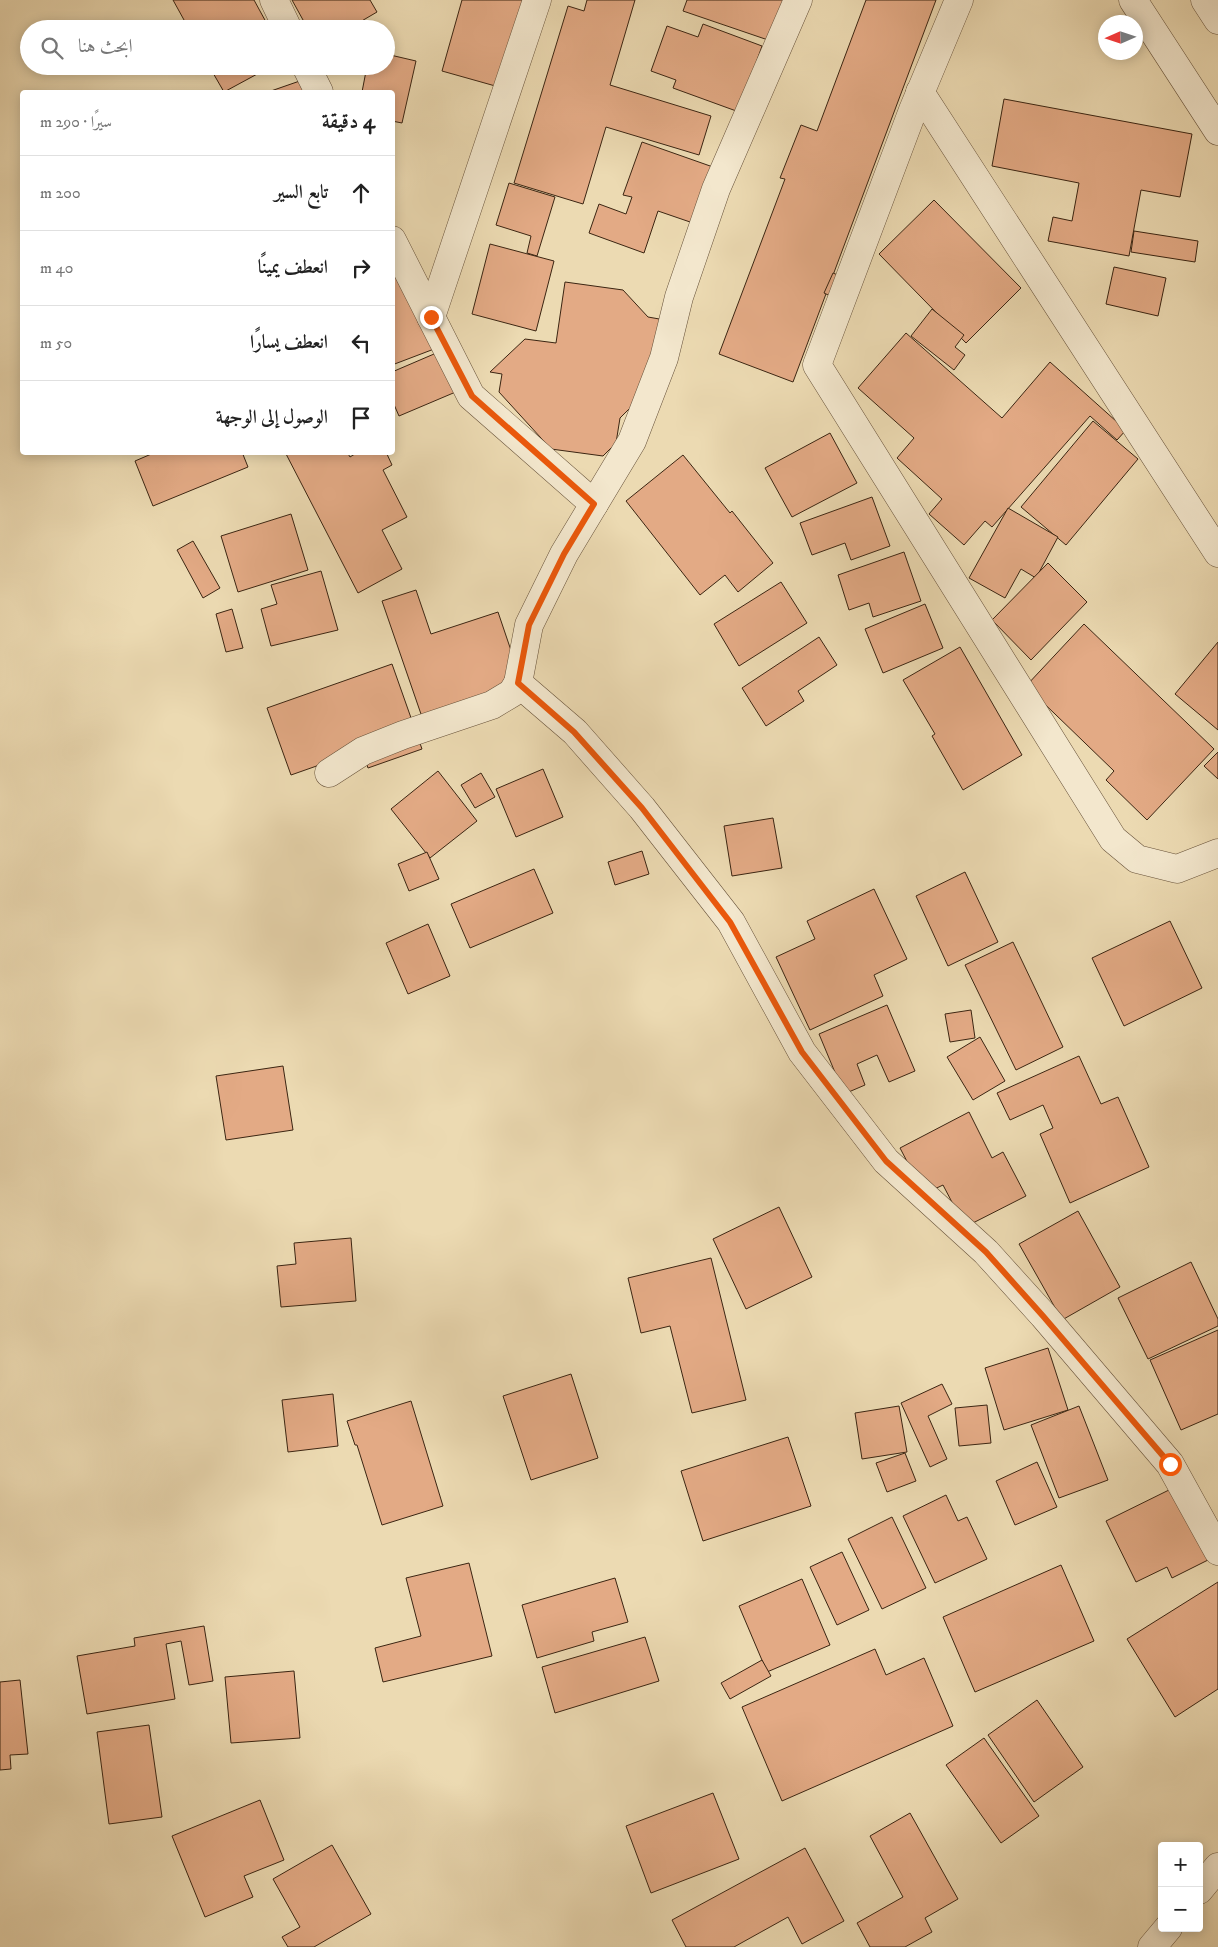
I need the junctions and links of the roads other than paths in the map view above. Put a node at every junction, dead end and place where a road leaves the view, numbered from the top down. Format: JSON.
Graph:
{"nodes":[{"id":1,"x":274,"y":0,"type":"edge"},
{"id":2,"x":537,"y":0,"type":"edge"},
{"id":3,"x":798,"y":0,"type":"edge"},
{"id":4,"x":959,"y":0,"type":"edge"},
{"id":5,"x":1134,"y":0,"type":"edge"},
{"id":6,"x":1205,"y":0,"type":"edge"},
{"id":7,"x":284,"y":20,"type":"edge"},
{"id":8,"x":1218,"y":20,"type":"edge"},
{"id":9,"x":311,"y":75,"type":"edge"},
{"id":10,"x":319,"y":90,"type":"edge"},
{"id":11,"x":920,"y":92,"type":"junction"},
{"id":12,"x":1218,"y":131,"type":"edge"},
{"id":13,"x":395,"y":246,"type":"edge"},
{"id":14,"x":431,"y":317,"type":"junction"},
{"id":15,"x":594,"y":504,"type":"junction"},
{"id":16,"x":1218,"y":553,"type":"edge"},
{"id":17,"x":518,"y":683,"type":"junction"},
{"id":18,"x":329,"y":773,"type":"dead end"},
{"id":19,"x":1218,"y":853,"type":"edge"},
{"id":20,"x":1218,"y":1551,"type":"edge"},
{"id":21,"x":1218,"y":1867,"type":"edge"},
{"id":22,"x":1201,"y":1887,"type":"edge"},
{"id":23,"x":1165,"y":1932,"type":"edge"},
{"id":24,"x":1152,"y":1947,"type":"edge"}],
"edges":[{"from":1,"to":7,"type":"street"},
{"from":2,"to":14,"type":"street"},
{"from":3,"to":15,"type":"street"},
{"from":4,"to":11,"type":"street"},
{"from":5,"to":12,"type":"street"},
{"from":6,"to":8,"type":"street"},
{"from":9,"to":10,"type":"street"},
{"from":11,"to":16,"type":"street"},
{"from":11,"to":19,"type":"street"},
{"from":13,"to":14,"type":"street"},
{"from":14,"to":15,"type":"street"},
{"from":15,"to":17,"type":"street"},
{"from":17,"to":18,"type":"street"},
{"from":17,"to":20,"type":"street"},
{"from":21,"to":22,"type":"street"},
{"from":23,"to":24,"type":"street"}]}
